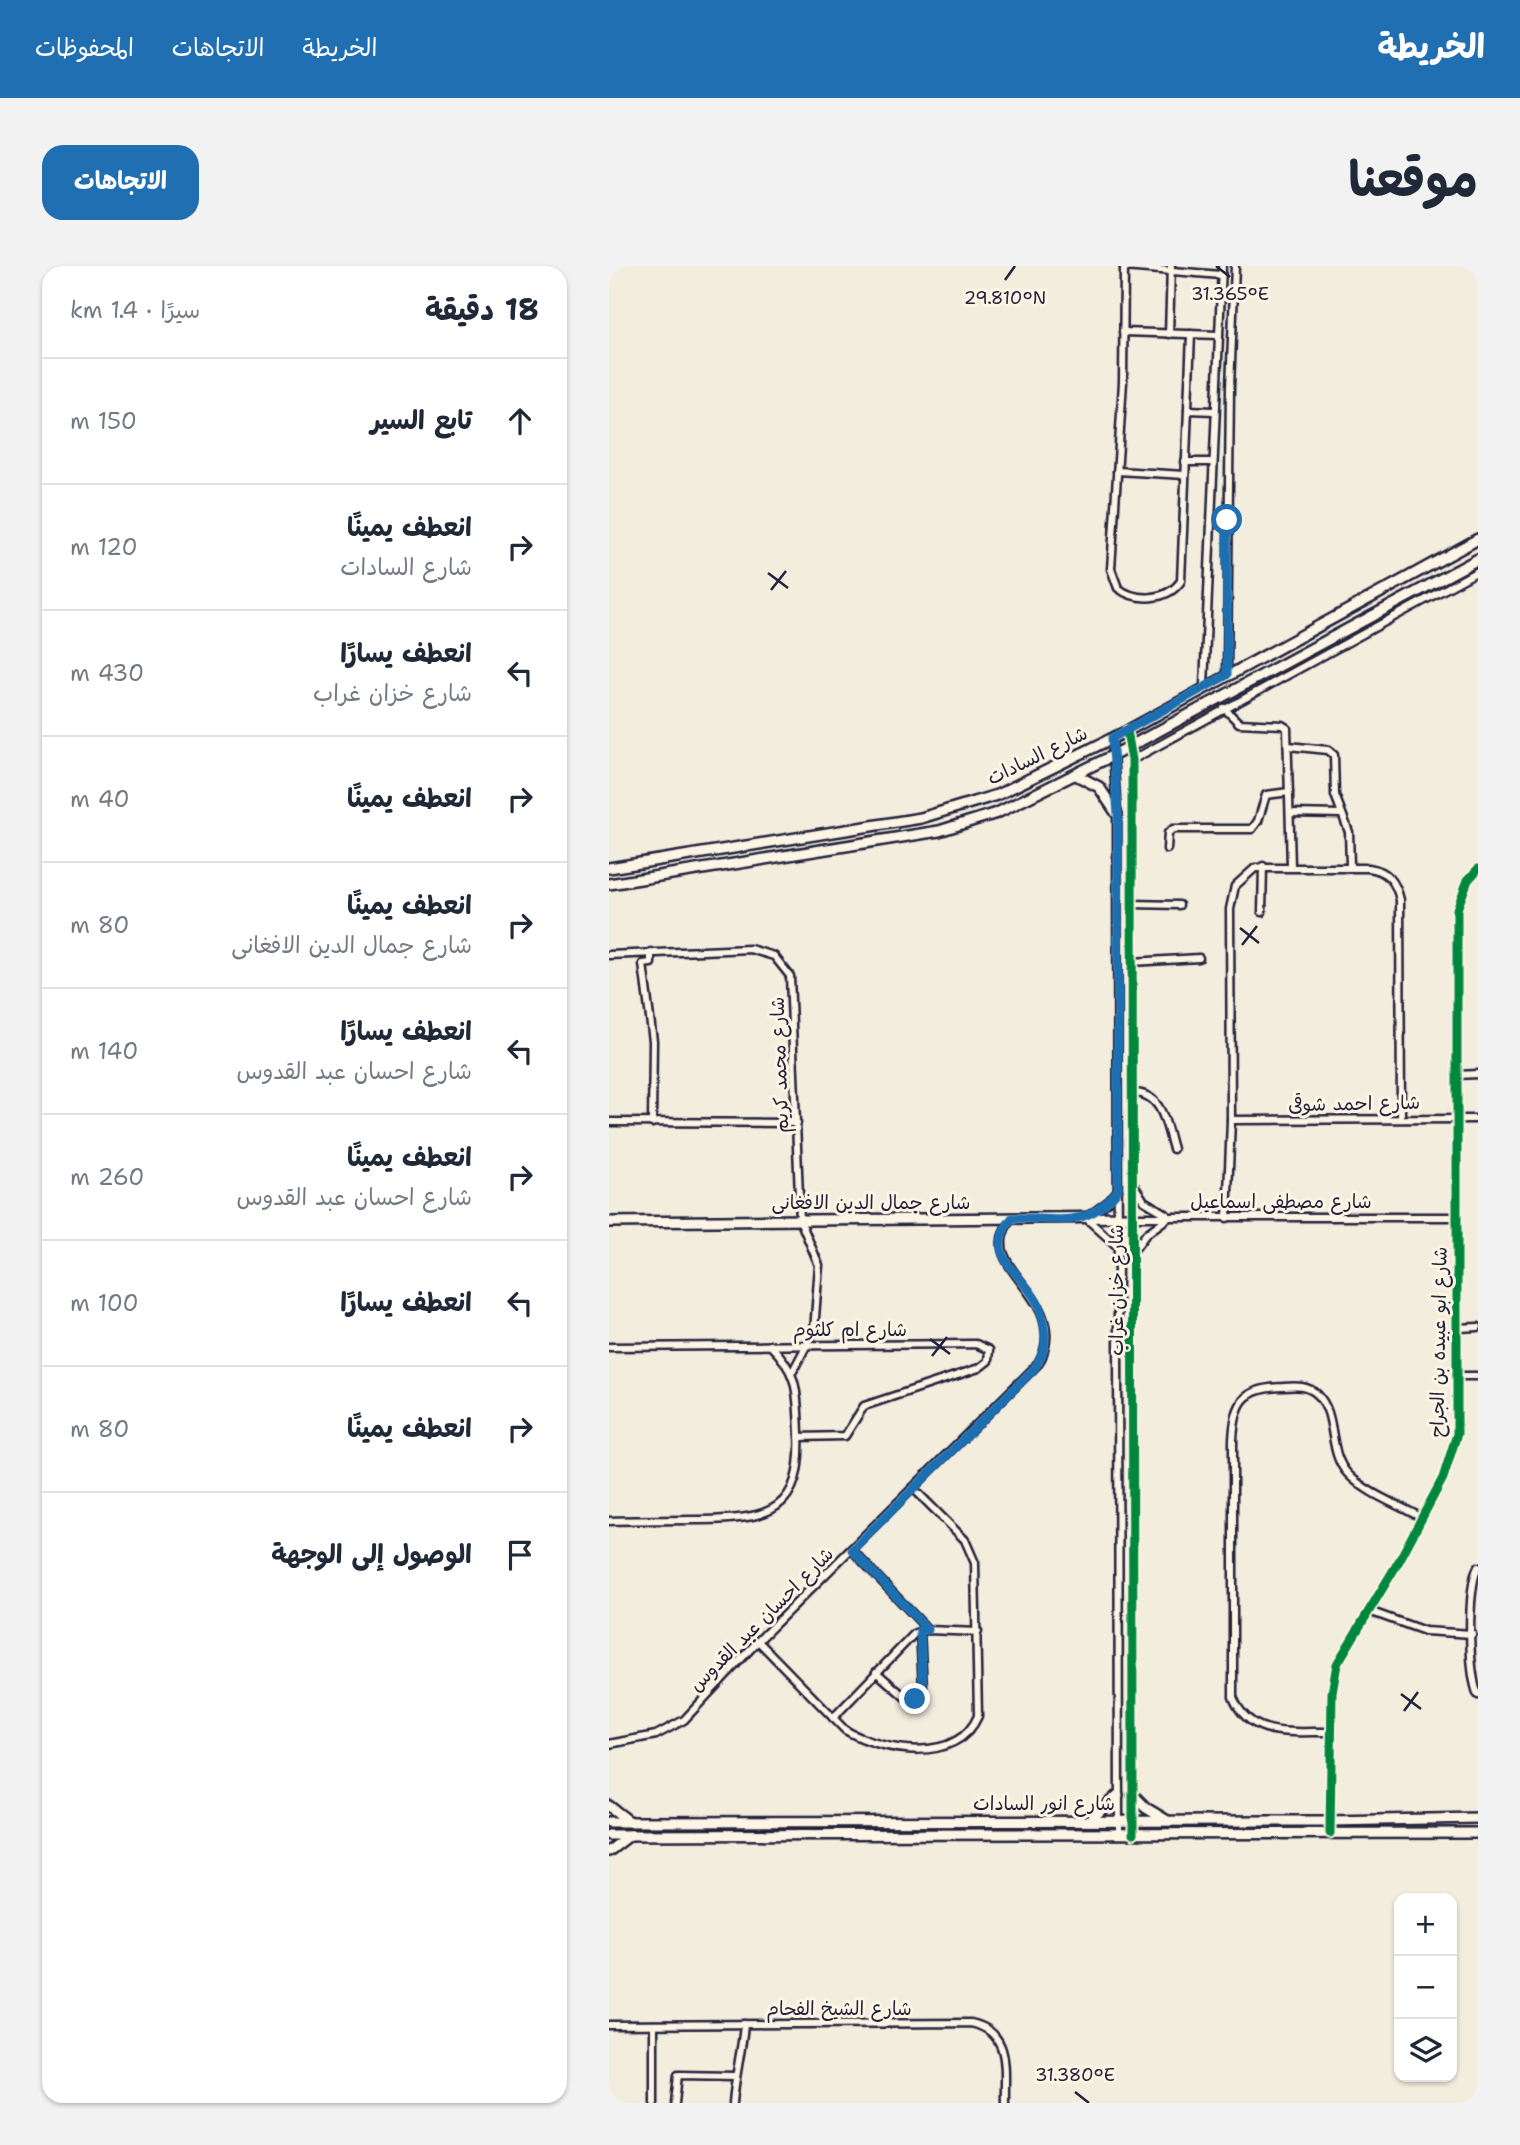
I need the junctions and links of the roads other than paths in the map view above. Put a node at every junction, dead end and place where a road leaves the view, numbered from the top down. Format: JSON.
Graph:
{"nodes":[{"id":1,"x":1221,"y":266,"type":"edge"},
{"id":2,"x":1235,"y":266,"type":"edge"},
{"id":3,"x":1124,"y":267,"type":"edge"},
{"id":4,"x":1171,"y":268,"type":"edge"},
{"id":5,"x":1221,"y":275,"type":"junction"},
{"id":6,"x":1123,"y":332,"type":"junction"},
{"id":7,"x":1169,"y":334,"type":"junction"},
{"id":8,"x":1191,"y":334,"type":"junction"},
{"id":9,"x":1219,"y":335,"type":"junction"},
{"id":10,"x":1188,"y":410,"type":"junction"},
{"id":11,"x":1214,"y":411,"type":"junction"},
{"id":12,"x":1185,"y":461,"type":"junction"},
{"id":13,"x":1211,"y":461,"type":"junction"},
{"id":14,"x":1117,"y":471,"type":"junction"},
{"id":15,"x":1185,"y":475,"type":"junction"},
{"id":16,"x":1478,"y":539,"type":"edge"},
{"id":17,"x":1478,"y":559,"type":"edge"},
{"id":18,"x":1478,"y":571,"type":"edge"},
{"id":19,"x":1227,"y":675,"type":"junction"},
{"id":20,"x":1204,"y":686,"type":"junction"},
{"id":21,"x":1224,"y":708,"type":"junction"},
{"id":22,"x":1127,"y":731,"type":"junction"},
{"id":23,"x":1112,"y":738,"type":"junction"},
{"id":24,"x":1131,"y":746,"type":"junction"},
{"id":25,"x":1288,"y":746,"type":"junction"},
{"id":26,"x":1114,"y":755,"type":"junction"},
{"id":27,"x":1132,"y":760,"type":"junction"},
{"id":28,"x":1076,"y":775,"type":"junction"},
{"id":29,"x":1289,"y":792,"type":"junction"},
{"id":30,"x":1290,"y":813,"type":"junction"},
{"id":31,"x":1118,"y":814,"type":"junction"},
{"id":32,"x":1341,"y":814,"type":"junction"},
{"id":33,"x":1167,"y":849,"type":"dead end"},
{"id":34,"x":1262,"y":866,"type":"junction"},
{"id":35,"x":1291,"y":866,"type":"junction"},
{"id":36,"x":1350,"y":866,"type":"junction"},
{"id":37,"x":609,"y":869,"type":"edge"},
{"id":38,"x":1478,"y":869,"type":"edge"},
{"id":39,"x":609,"y":884,"type":"edge"},
{"id":40,"x":1132,"y":904,"type":"junction"},
{"id":41,"x":1179,"y":905,"type":"dead end"},
{"id":42,"x":1262,"y":912,"type":"dead end"},
{"id":43,"x":651,"y":952,"type":"junction"},
{"id":44,"x":609,"y":955,"type":"edge"},
{"id":45,"x":1199,"y":958,"type":"dead end"},
{"id":46,"x":1132,"y":962,"type":"junction"},
{"id":47,"x":1457,"y":1074,"type":"junction"},
{"id":48,"x":1478,"y":1074,"type":"edge"},
{"id":49,"x":1132,"y":1093,"type":"junction"},
{"id":50,"x":1401,"y":1118,"type":"junction"},
{"id":51,"x":1457,"y":1118,"type":"junction"},
{"id":52,"x":1478,"y":1119,"type":"edge"},
{"id":53,"x":1231,"y":1120,"type":"junction"},
{"id":54,"x":609,"y":1122,"type":"edge"},
{"id":55,"x":652,"y":1122,"type":"junction"},
{"id":56,"x":797,"y":1123,"type":"junction"},
{"id":57,"x":1173,"y":1149,"type":"dead end"},
{"id":58,"x":1132,"y":1183,"type":"junction"},
{"id":59,"x":1118,"y":1190,"type":"junction"},
{"id":60,"x":1172,"y":1216,"type":"junction"},
{"id":61,"x":1118,"y":1217,"type":"junction"},
{"id":62,"x":1134,"y":1217,"type":"junction"},
{"id":63,"x":1457,"y":1217,"type":"junction"},
{"id":64,"x":1012,"y":1218,"type":"junction"},
{"id":65,"x":1227,"y":1218,"type":"junction"},
{"id":66,"x":1086,"y":1219,"type":"junction"},
{"id":67,"x":800,"y":1220,"type":"junction"},
{"id":68,"x":609,"y":1222,"type":"edge"},
{"id":69,"x":1118,"y":1247,"type":"junction"},
{"id":70,"x":1133,"y":1251,"type":"junction"},
{"id":71,"x":1478,"y":1327,"type":"edge"},
{"id":72,"x":1458,"y":1328,"type":"junction"},
{"id":73,"x":770,"y":1345,"type":"junction"},
{"id":74,"x":807,"y":1345,"type":"junction"},
{"id":75,"x":609,"y":1347,"type":"edge"},
{"id":76,"x":793,"y":1371,"type":"junction"},
{"id":77,"x":1458,"y":1376,"type":"junction"},
{"id":78,"x":1478,"y":1376,"type":"edge"},
{"id":79,"x":799,"y":1437,"type":"junction"},
{"id":80,"x":913,"y":1488,"type":"junction"},
{"id":81,"x":1422,"y":1518,"type":"junction"},
{"id":82,"x":609,"y":1521,"type":"edge"},
{"id":83,"x":852,"y":1550,"type":"junction"},
{"id":84,"x":1133,"y":1552,"type":"junction"},
{"id":85,"x":1118,"y":1553,"type":"junction"},
{"id":86,"x":1478,"y":1567,"type":"edge"},
{"id":87,"x":1369,"y":1611,"type":"junction"},
{"id":88,"x":924,"y":1630,"type":"junction"},
{"id":89,"x":978,"y":1632,"type":"junction"},
{"id":90,"x":1472,"y":1634,"type":"junction"},
{"id":91,"x":758,"y":1641,"type":"junction"},
{"id":92,"x":876,"y":1672,"type":"junction"},
{"id":93,"x":1478,"y":1695,"type":"edge"},
{"id":94,"x":833,"y":1718,"type":"junction"},
{"id":95,"x":1332,"y":1732,"type":"junction"},
{"id":96,"x":609,"y":1745,"type":"edge"},
{"id":97,"x":1118,"y":1795,"type":"junction"},
{"id":98,"x":1133,"y":1795,"type":"junction"},
{"id":99,"x":609,"y":1806,"type":"edge"},
{"id":100,"x":1478,"y":1818,"type":"edge"},
{"id":101,"x":1168,"y":1820,"type":"junction"},
{"id":102,"x":1089,"y":1821,"type":"junction"},
{"id":103,"x":1118,"y":1821,"type":"junction"},
{"id":104,"x":1133,"y":1821,"type":"junction"},
{"id":105,"x":1330,"y":1821,"type":"junction"},
{"id":106,"x":609,"y":1822,"type":"edge"},
{"id":107,"x":632,"y":1823,"type":"junction"},
{"id":108,"x":1330,"y":1833,"type":"junction"},
{"id":109,"x":1478,"y":1833,"type":"edge"},
{"id":110,"x":1119,"y":1834,"type":"junction"},
{"id":111,"x":1133,"y":1834,"type":"junction"},
{"id":112,"x":609,"y":1835,"type":"edge"},
{"id":113,"x":630,"y":1835,"type":"junction"},
{"id":114,"x":609,"y":1851,"type":"edge"},
{"id":115,"x":744,"y":2024,"type":"junction"},
{"id":116,"x":609,"y":2025,"type":"edge"},
{"id":117,"x":654,"y":2025,"type":"junction"},
{"id":118,"x":735,"y":2076,"type":"junction"},
{"id":119,"x":654,"y":2103,"type":"edge"},
{"id":120,"x":675,"y":2103,"type":"edge"},
{"id":121,"x":733,"y":2103,"type":"edge"},
{"id":122,"x":1005,"y":2103,"type":"edge"}],
"edges":[{"from":1,"to":5,"type":"street"},
{"from":2,"to":19,"type":"street"},
{"from":3,"to":4,"type":"street"},
{"from":3,"to":6,"type":"street"},
{"from":4,"to":5,"type":"street"},
{"from":4,"to":7,"type":"street"},
{"from":5,"to":9,"type":"street"},
{"from":6,"to":7,"type":"street"},
{"from":6,"to":14,"type":"street"},
{"from":7,"to":8,"type":"street"},
{"from":8,"to":9,"type":"street"},
{"from":8,"to":10,"type":"street"},
{"from":9,"to":11,"type":"street"},
{"from":10,"to":11,"type":"street"},
{"from":10,"to":12,"type":"street"},
{"from":11,"to":13,"type":"street"},
{"from":12,"to":13,"type":"street"},
{"from":12,"to":15,"type":"street"},
{"from":13,"to":20,"type":"street"},
{"from":14,"to":15,"type":"street"},
{"from":14,"to":15,"type":"street"},
{"from":16,"to":19,"type":"street","name":"شارع السادات"},
{"from":17,"to":24,"type":"street","name":"شارع السادات"},
{"from":18,"to":21,"type":"street"},
{"from":19,"to":20,"type":"street","name":"شارع السادات"},
{"from":20,"to":22,"type":"street","name":"شارع السادات"},
{"from":21,"to":25,"type":"street"},
{"from":21,"to":27,"type":"street"},
{"from":22,"to":23,"type":"street","name":"شارع السادات"},
{"from":22,"to":24,"type":"street","name":"شارع خزان غراب"},
{"from":23,"to":26,"type":"street","name":"شارع خزان غراب"},
{"from":23,"to":37,"type":"street","name":"شارع السادات"},
{"from":24,"to":26,"type":"street","name":"شارع السادات"},
{"from":24,"to":27,"type":"street","name":"شارع خزان غراب"},
{"from":25,"to":29,"type":"street"},
{"from":25,"to":32,"type":"street"},
{"from":26,"to":28,"type":"street","name":"شارع السادات"},
{"from":26,"to":31,"type":"street","name":"شارع خزان غراب"},
{"from":27,"to":40,"type":"street","name":"شارع خزان غراب"},
{"from":28,"to":31,"type":"street"},
{"from":28,"to":39,"type":"street","name":"شارع السادات"},
{"from":29,"to":30,"type":"street"},
{"from":29,"to":33,"type":"street"},
{"from":30,"to":32,"type":"street"},
{"from":30,"to":35,"type":"street"},
{"from":31,"to":59,"type":"street","name":"شارع خزان غراب"},
{"from":32,"to":36,"type":"street"},
{"from":34,"to":35,"type":"street"},
{"from":34,"to":42,"type":"street"},
{"from":34,"to":53,"type":"street"},
{"from":35,"to":36,"type":"street"},
{"from":36,"to":50,"type":"street"},
{"from":38,"to":47,"type":"street","name":"شارع ابو عبيده بن الجراح"},
{"from":40,"to":41,"type":"street"},
{"from":40,"to":46,"type":"street","name":"شارع خزان غراب"},
{"from":43,"to":44,"type":"street","name":"شارع محمد كريم"},
{"from":43,"to":55,"type":"street"},
{"from":43,"to":56,"type":"street","name":"شارع محمد كريم"},
{"from":45,"to":46,"type":"street"},
{"from":46,"to":49,"type":"street","name":"شارع خزان غراب"},
{"from":47,"to":48,"type":"street"},
{"from":47,"to":51,"type":"street","name":"شارع ابو عبيده بن الجراح"},
{"from":49,"to":57,"type":"street"},
{"from":49,"to":58,"type":"street","name":"شارع خزان غراب"},
{"from":50,"to":51,"type":"street","name":"شارع احمد شوقى"},
{"from":50,"to":53,"type":"street","name":"شارع احمد شوقى"},
{"from":51,"to":52,"type":"street","name":"شارع احمد شوقى"},
{"from":51,"to":63,"type":"street","name":"شارع ابو عبيده بن الجراح"},
{"from":53,"to":65,"type":"street"},
{"from":54,"to":55,"type":"street"},
{"from":55,"to":56,"type":"street"},
{"from":56,"to":67,"type":"street","name":"شارع محمد كريم"},
{"from":58,"to":60,"type":"street"},
{"from":58,"to":62,"type":"street","name":"شارع خزان غراب"},
{"from":59,"to":61,"type":"street","name":"شارع خزان غراب"},
{"from":59,"to":66,"type":"street"},
{"from":60,"to":62,"type":"street","name":"شارع مصطفى اسماعيل"},
{"from":60,"to":65,"type":"street","name":"شارع مصطفى اسماعيل"},
{"from":60,"to":70,"type":"street"},
{"from":61,"to":62,"type":"street","name":"شارع جمال الدين الافغانى"},
{"from":61,"to":66,"type":"street","name":"شارع جمال الدين الافغانى"},
{"from":61,"to":69,"type":"street","name":"شارع خزان غراب"},
{"from":62,"to":70,"type":"street","name":"شارع خزان غراب"},
{"from":63,"to":65,"type":"street","name":"شارع مصطفى اسماعيل"},
{"from":63,"to":72,"type":"street","name":"شارع ابو عبيده بن الجراح"},
{"from":64,"to":66,"type":"street","name":"شارع جمال الدين الافغانى"},
{"from":64,"to":67,"type":"street","name":"شارع جمال الدين الافغانى"},
{"from":64,"to":80,"type":"street","name":"شارع احسان عبد القدوس"},
{"from":66,"to":69,"type":"street"},
{"from":67,"to":68,"type":"street","name":"شارع جمال الدين الافغانى"},
{"from":67,"to":74,"type":"street"},
{"from":69,"to":85,"type":"street","name":"شارع خزان غراب"},
{"from":70,"to":84,"type":"street","name":"شارع خزان غراب"},
{"from":71,"to":72,"type":"street"},
{"from":72,"to":77,"type":"street","name":"شارع ابو عبيده بن الجراح"},
{"from":73,"to":74,"type":"street","name":"شارع ام كلثوم"},
{"from":73,"to":75,"type":"street","name":"شارع ام كلثوم"},
{"from":73,"to":76,"type":"street"},
{"from":74,"to":76,"type":"street"},
{"from":74,"to":79,"type":"street","name":"شارع ام كلثوم"},
{"from":76,"to":79,"type":"street"},
{"from":77,"to":78,"type":"street"},
{"from":77,"to":81,"type":"street","name":"شارع ابو عبيده بن الجراح"},
{"from":79,"to":82,"type":"street"},
{"from":80,"to":83,"type":"street","name":"شارع احسان عبد القدوس"},
{"from":80,"to":89,"type":"street"},
{"from":81,"to":87,"type":"street","name":"شارع ابو عبيده بن الجراح"},
{"from":81,"to":95,"type":"street"},
{"from":83,"to":88,"type":"street"},
{"from":83,"to":91,"type":"street","name":"شارع احسان عبد القدوس"},
{"from":84,"to":85,"type":"street"},
{"from":84,"to":98,"type":"street","name":"شارع خزان غراب"},
{"from":85,"to":97,"type":"street","name":"شارع خزان غراب"},
{"from":86,"to":90,"type":"street"},
{"from":87,"to":90,"type":"street"},
{"from":87,"to":95,"type":"street","name":"شارع ابو عبيده بن الجراح"},
{"from":88,"to":89,"type":"street"},
{"from":88,"to":92,"type":"street"},
{"from":88,"to":92,"type":"street"},
{"from":89,"to":94,"type":"street"},
{"from":90,"to":93,"type":"street"},
{"from":91,"to":94,"type":"street"},
{"from":91,"to":96,"type":"street","name":"شارع احسان عبد القدوس"},
{"from":92,"to":94,"type":"street"},
{"from":95,"to":105,"type":"street","name":"شارع ابو عبيده بن الجراح"},
{"from":97,"to":102,"type":"street"},
{"from":97,"to":103,"type":"street","name":"شارع خزان غراب"},
{"from":98,"to":101,"type":"street"},
{"from":98,"to":104,"type":"street","name":"شارع خزان غراب"},
{"from":99,"to":107,"type":"street"},
{"from":100,"to":105,"type":"street","name":"شارع انور السادات"},
{"from":101,"to":104,"type":"street","name":"شارع انور السادات"},
{"from":101,"to":105,"type":"street","name":"شارع انور السادات"},
{"from":102,"to":103,"type":"street","name":"شارع انور السادات"},
{"from":102,"to":107,"type":"street","name":"شارع انور السادات"},
{"from":103,"to":104,"type":"street","name":"شارع انور السادات"},
{"from":103,"to":110,"type":"street","name":"شارع خزان غراب"},
{"from":104,"to":111,"type":"street","name":"شارع خزان غراب"},
{"from":105,"to":108,"type":"street","name":"شارع ابو عبيده بن الجراح"},
{"from":106,"to":107,"type":"street","name":"شارع انور السادات"},
{"from":108,"to":109,"type":"street","name":"شارع انور السادات"},
{"from":108,"to":111,"type":"street","name":"شارع انور السادات"},
{"from":110,"to":111,"type":"street","name":"شارع انور السادات"},
{"from":110,"to":113,"type":"street","name":"شارع انور السادات"},
{"from":112,"to":113,"type":"street","name":"شارع انور السادات"},
{"from":113,"to":114,"type":"street"},
{"from":115,"to":117,"type":"street","name":"شارع الشيخ الفحام"},
{"from":115,"to":118,"type":"street"},
{"from":115,"to":122,"type":"street","name":"شارع الشيخ الفحام"},
{"from":116,"to":117,"type":"street","name":"شارع الشيخ الفحام"},
{"from":117,"to":119,"type":"street"},
{"from":118,"to":120,"type":"street"},
{"from":118,"to":121,"type":"street"}]}
